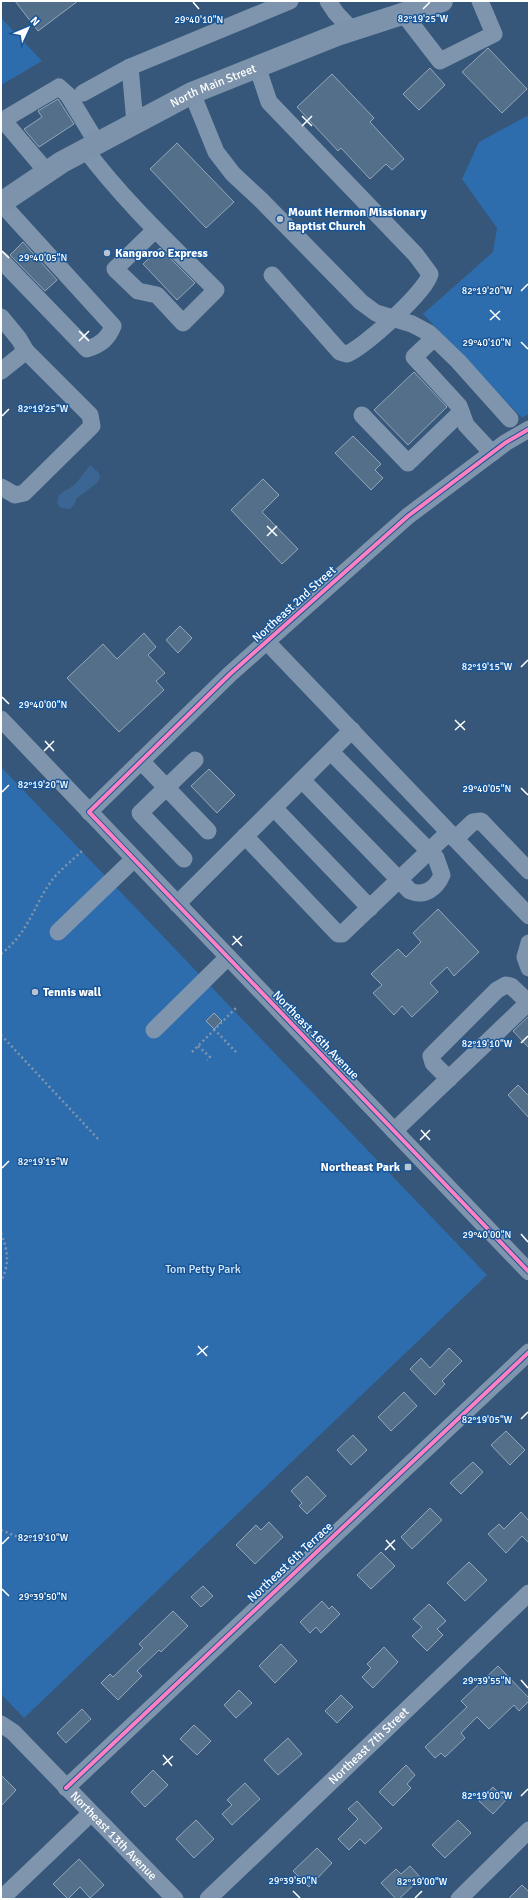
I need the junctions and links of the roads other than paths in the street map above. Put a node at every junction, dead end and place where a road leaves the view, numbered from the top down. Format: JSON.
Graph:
{"nodes":[{"id":1,"x":290,"y":1,"type":"edge"},
{"id":2,"x":328,"y":1,"type":"edge"},
{"id":3,"x":442,"y":1,"type":"edge"},
{"id":4,"x":480,"y":1,"type":"edge"},
{"id":5,"x":403,"y":14,"type":"junction"},
{"id":6,"x":352,"y":30,"type":"junction"},
{"id":7,"x":257,"y":66,"type":"junction"},
{"id":8,"x":130,"y":67,"type":"junction"},
{"id":9,"x":192,"y":93,"type":"junction"},
{"id":10,"x":83,"y":94,"type":"dead end"},
{"id":11,"x":135,"y":123,"type":"junction"},
{"id":12,"x":91,"y":146,"type":"junction"},
{"id":13,"x":47,"y":172,"type":"junction"},
{"id":14,"x":1,"y":203,"type":"edge"},
{"id":15,"x":155,"y":230,"type":"junction"},
{"id":16,"x":1,"y":260,"type":"edge"},
{"id":17,"x":272,"y":274,"type":"dead end"},
{"id":18,"x":1,"y":317,"type":"edge"},
{"id":19,"x":393,"y":318,"type":"junction"},
{"id":20,"x":434,"y":338,"type":"junction"},
{"id":21,"x":26,"y":350,"type":"junction"},
{"id":22,"x":1,"y":371,"type":"edge"},
{"id":23,"x":462,"y":412,"type":"junction"},
{"id":24,"x":362,"y":415,"type":"dead end"},
{"id":25,"x":510,"y":419,"type":"dead end"},
{"id":26,"x":529,"y":429,"type":"edge"},
{"id":27,"x":492,"y":453,"type":"junction"},
{"id":28,"x":1,"y":487,"type":"edge"},
{"id":29,"x":267,"y":642,"type":"junction"},
{"id":30,"x":1,"y":719,"type":"edge"},
{"id":31,"x":352,"y":730,"type":"junction"},
{"id":32,"x":331,"y":752,"type":"junction"},
{"id":33,"x":195,"y":760,"type":"dead end"},
{"id":34,"x":141,"y":761,"type":"junction"},
{"id":35,"x":302,"y":780,"type":"junction"},
{"id":36,"x":166,"y":788,"type":"junction"},
{"id":37,"x":274,"y":808,"type":"junction"},
{"id":38,"x":89,"y":812,"type":"junction"},
{"id":39,"x":208,"y":831,"type":"dead end"},
{"id":40,"x":452,"y":835,"type":"junction"},
{"id":41,"x":245,"y":836,"type":"junction"},
{"id":42,"x":429,"y":851,"type":"junction"},
{"id":43,"x":134,"y":859,"type":"junction"},
{"id":44,"x":184,"y":859,"type":"dead end"},
{"id":45,"x":529,"y":871,"type":"edge"},
{"id":46,"x":399,"y":880,"type":"junction"},
{"id":47,"x":177,"y":904,"type":"junction"},
{"id":48,"x":370,"y":908,"type":"junction"},
{"id":49,"x":527,"y":909,"type":"edge"},
{"id":50,"x":58,"y":932,"type":"dead end"},
{"id":51,"x":529,"y":943,"type":"edge"},
{"id":52,"x":228,"y":957,"type":"junction"},
{"id":53,"x":529,"y":968,"type":"edge"},
{"id":54,"x":528,"y":1002,"type":"edge"},
{"id":55,"x":154,"y":1030,"type":"dead end"},
{"id":56,"x":449,"y":1079,"type":"junction"},
{"id":57,"x":394,"y":1131,"type":"junction"},
{"id":58,"x":529,"y":1272,"type":"edge"},
{"id":59,"x":529,"y":1352,"type":"edge"},
{"id":60,"x":529,"y":1593,"type":"edge"},
{"id":61,"x":1,"y":1724,"type":"edge"},
{"id":62,"x":66,"y":1788,"type":"junction"},
{"id":63,"x":90,"y":1814,"type":"junction"},
{"id":64,"x":529,"y":1830,"type":"edge"},
{"id":65,"x":2,"y":1899,"type":"edge"},
{"id":66,"x":175,"y":1899,"type":"edge"},
{"id":67,"x":208,"y":1899,"type":"edge"},
{"id":68,"x":459,"y":1899,"type":"edge"}],
"edges":[{"from":1,"to":8,"type":"street"},
{"from":2,"to":6,"type":"street"},
{"from":3,"to":5,"type":"main road","name":"North Main Street"},
{"from":4,"to":5,"type":"street"},
{"from":5,"to":6,"type":"main road","name":"North Main Street"},
{"from":6,"to":7,"type":"main road","name":"North Main Street"},
{"from":7,"to":9,"type":"main road","name":"North Main Street"},
{"from":7,"to":19,"type":"street"},
{"from":8,"to":10,"type":"street"},
{"from":8,"to":11,"type":"street"},
{"from":9,"to":11,"type":"main road","name":"North Main Street"},
{"from":9,"to":19,"type":"street"},
{"from":11,"to":12,"type":"main road","name":"North Main Street"},
{"from":12,"to":13,"type":"main road","name":"North Main Street"},
{"from":12,"to":13,"type":"street"},
{"from":12,"to":15,"type":"street"},
{"from":13,"to":14,"type":"main road","name":"North Main Street"},
{"from":14,"to":16,"type":"street"},
{"from":15,"to":15,"type":"street"},
{"from":17,"to":19,"type":"street"},
{"from":18,"to":21,"type":"street"},
{"from":19,"to":20,"type":"street"},
{"from":20,"to":23,"type":"street"},
{"from":20,"to":25,"type":"street"},
{"from":21,"to":22,"type":"street"},
{"from":21,"to":28,"type":"street"},
{"from":23,"to":24,"type":"street"},
{"from":23,"to":27,"type":"street"},
{"from":26,"to":27,"type":"street","name":"Northeast 2nd Street"},
{"from":27,"to":29,"type":"street","name":"Northeast 2nd Street"},
{"from":29,"to":31,"type":"street"},
{"from":29,"to":34,"type":"street","name":"Northeast 2nd Street"},
{"from":30,"to":38,"type":"street","name":"Northeast 16th Avenue"},
{"from":31,"to":32,"type":"street"},
{"from":31,"to":40,"type":"street"},
{"from":32,"to":35,"type":"street"},
{"from":32,"to":42,"type":"street"},
{"from":33,"to":36,"type":"street"},
{"from":34,"to":36,"type":"street"},
{"from":34,"to":38,"type":"street","name":"Northeast 2nd Street"},
{"from":35,"to":37,"type":"street"},
{"from":35,"to":46,"type":"street"},
{"from":36,"to":39,"type":"street"},
{"from":36,"to":44,"type":"street"},
{"from":37,"to":41,"type":"street"},
{"from":37,"to":48,"type":"street"},
{"from":38,"to":43,"type":"street","name":"Northeast 16th Avenue"},
{"from":40,"to":42,"type":"street"},
{"from":40,"to":45,"type":"street"},
{"from":40,"to":49,"type":"street"},
{"from":41,"to":47,"type":"street"},
{"from":41,"to":48,"type":"street"},
{"from":42,"to":46,"type":"street"},
{"from":42,"to":46,"type":"street"},
{"from":43,"to":47,"type":"street","name":"Northeast 16th Avenue"},
{"from":43,"to":50,"type":"street"},
{"from":46,"to":48,"type":"street"},
{"from":47,"to":52,"type":"street","name":"Northeast 16th Avenue"},
{"from":51,"to":53,"type":"street"},
{"from":52,"to":55,"type":"street"},
{"from":52,"to":57,"type":"street","name":"Northeast 16th Avenue"},
{"from":54,"to":56,"type":"street"},
{"from":54,"to":56,"type":"street"},
{"from":56,"to":57,"type":"street"},
{"from":57,"to":58,"type":"street","name":"Northeast 16th Avenue"},
{"from":59,"to":62,"type":"street","name":"Northeast 6th Terrace"},
{"from":60,"to":67,"type":"street","name":"Northeast 7th Street"},
{"from":61,"to":62,"type":"street","name":"Northeast 13th Avenue"},
{"from":62,"to":63,"type":"street","name":"Northeast 13th Avenue"},
{"from":63,"to":65,"type":"street"},
{"from":63,"to":66,"type":"street","name":"Northeast 13th Avenue"},
{"from":64,"to":68,"type":"street"}]}
